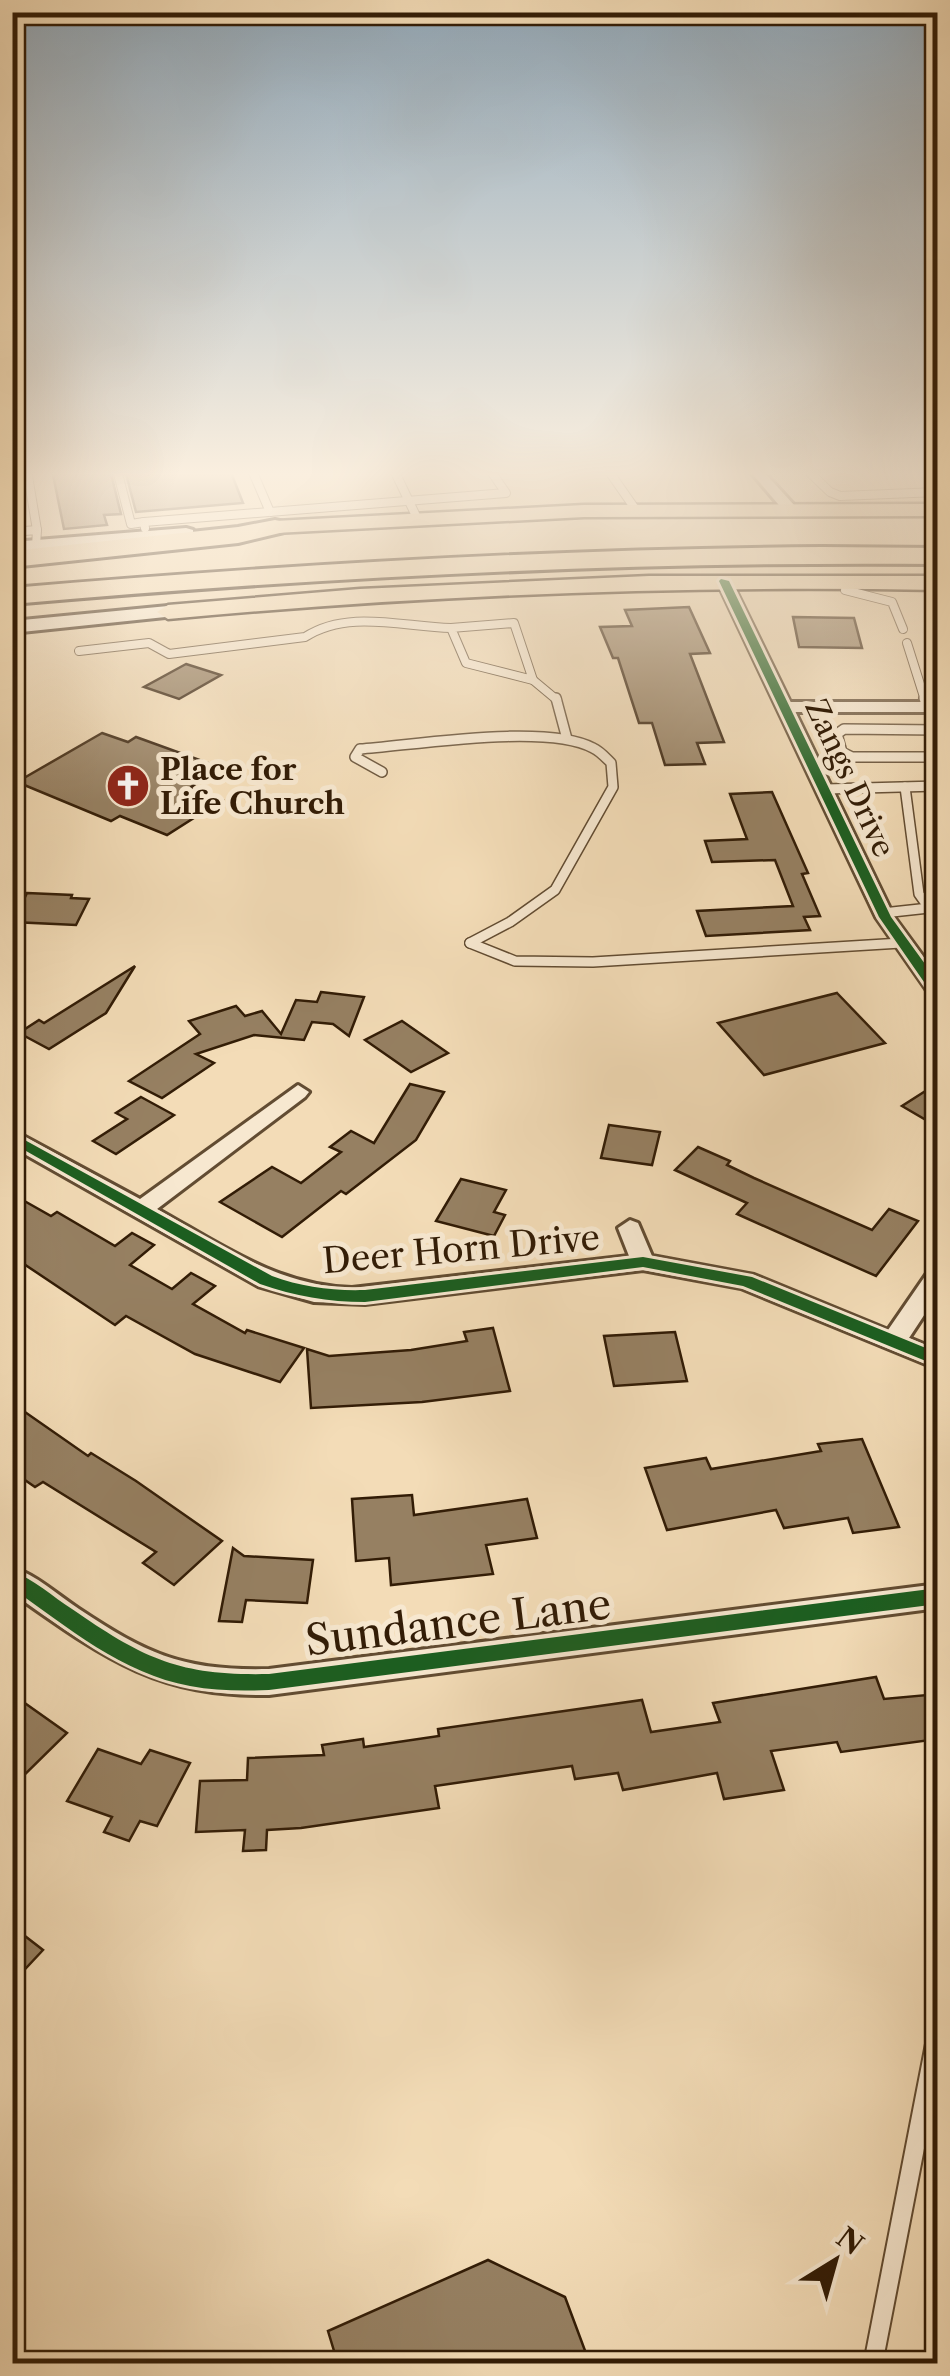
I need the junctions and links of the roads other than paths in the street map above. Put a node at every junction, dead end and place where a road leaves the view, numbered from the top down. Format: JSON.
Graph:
{"nodes":[{"id":1,"x":188,"y":581,"type":"edge"},
{"id":2,"x":724,"y":581,"type":"junction"},
{"id":3,"x":938,"y":583,"type":"edge"},
{"id":4,"x":845,"y":590,"type":"dead end"},
{"id":5,"x":12,"y":596,"type":"edge"},
{"id":6,"x":168,"y":612,"type":"junction"},
{"id":7,"x":12,"y":619,"type":"edge"},
{"id":8,"x":12,"y":627,"type":"edge"},
{"id":9,"x":450,"y":628,"type":"junction"},
{"id":10,"x":903,"y":629,"type":"dead end"},
{"id":11,"x":908,"y":642,"type":"dead end"},
{"id":12,"x":79,"y":650,"type":"dead end"},
{"id":13,"x":533,"y":680,"type":"junction"},
{"id":14,"x":932,"y":706,"type":"edge"},
{"id":15,"x":787,"y":707,"type":"junction"},
{"id":16,"x":938,"y":730,"type":"edge"},
{"id":17,"x":567,"y":738,"type":"junction"},
{"id":18,"x":938,"y":757,"type":"edge"},
{"id":19,"x":382,"y":772,"type":"dead end"},
{"id":20,"x":905,"y":786,"type":"junction"},
{"id":21,"x":938,"y":786,"type":"edge"},
{"id":22,"x":826,"y":788,"type":"junction"},
{"id":23,"x":933,"y":908,"type":"edge"},
{"id":24,"x":883,"y":913,"type":"junction"},
{"id":25,"x":901,"y":942,"type":"junction"},
{"id":26,"x":938,"y":992,"type":"edge"},
{"id":27,"x":298,"y":1092,"type":"dead end"},
{"id":28,"x":12,"y":1136,"type":"edge"},
{"id":29,"x":140,"y":1210,"type":"junction"},
{"id":30,"x":630,"y":1228,"type":"dead end"},
{"id":31,"x":642,"y":1262,"type":"junction"},
{"id":32,"x":938,"y":1275,"type":"edge"},
{"id":33,"x":892,"y":1342,"type":"junction"},
{"id":34,"x":938,"y":1360,"type":"edge"},
{"id":35,"x":14,"y":1581,"type":"edge"},
{"id":36,"x":938,"y":1596,"type":"edge"},
{"id":37,"x":938,"y":2029,"type":"edge"},
{"id":38,"x":873,"y":2364,"type":"edge"}],
"edges":[{"from":1,"to":5,"type":"highway"},
{"from":2,"to":3,"type":"main road"},
{"from":2,"to":6,"type":"main road"},
{"from":2,"to":15,"type":"street","name":"Zangs Drive"},
{"from":4,"to":10,"type":"lane"},
{"from":6,"to":7,"type":"highway"},
{"from":6,"to":8,"type":"main road"},
{"from":9,"to":12,"type":"lane"},
{"from":9,"to":13,"type":"lane"},
{"from":9,"to":13,"type":"lane"},
{"from":11,"to":14,"type":"lane"},
{"from":13,"to":17,"type":"lane"},
{"from":14,"to":15,"type":"street"},
{"from":15,"to":22,"type":"street","name":"Zangs Drive"},
{"from":16,"to":18,"type":"lane"},
{"from":17,"to":19,"type":"lane"},
{"from":17,"to":25,"type":"lane"},
{"from":20,"to":21,"type":"lane"},
{"from":20,"to":22,"type":"lane"},
{"from":20,"to":23,"type":"lane"},
{"from":22,"to":24,"type":"street","name":"Zangs Drive"},
{"from":23,"to":24,"type":"lane"},
{"from":24,"to":25,"type":"street","name":"Zangs Drive"},
{"from":25,"to":26,"type":"street","name":"Zangs Drive"},
{"from":27,"to":29,"type":"street"},
{"from":28,"to":29,"type":"street","name":"Deer Horn Drive"},
{"from":29,"to":31,"type":"street","name":"Deer Horn Drive"},
{"from":30,"to":31,"type":"street"},
{"from":31,"to":33,"type":"street","name":"Deer Horn Drive"},
{"from":32,"to":33,"type":"street"},
{"from":33,"to":34,"type":"street","name":"Deer Horn Drive"},
{"from":35,"to":36,"type":"street","name":"Sundance Lane"},
{"from":37,"to":38,"type":"lane"}]}
